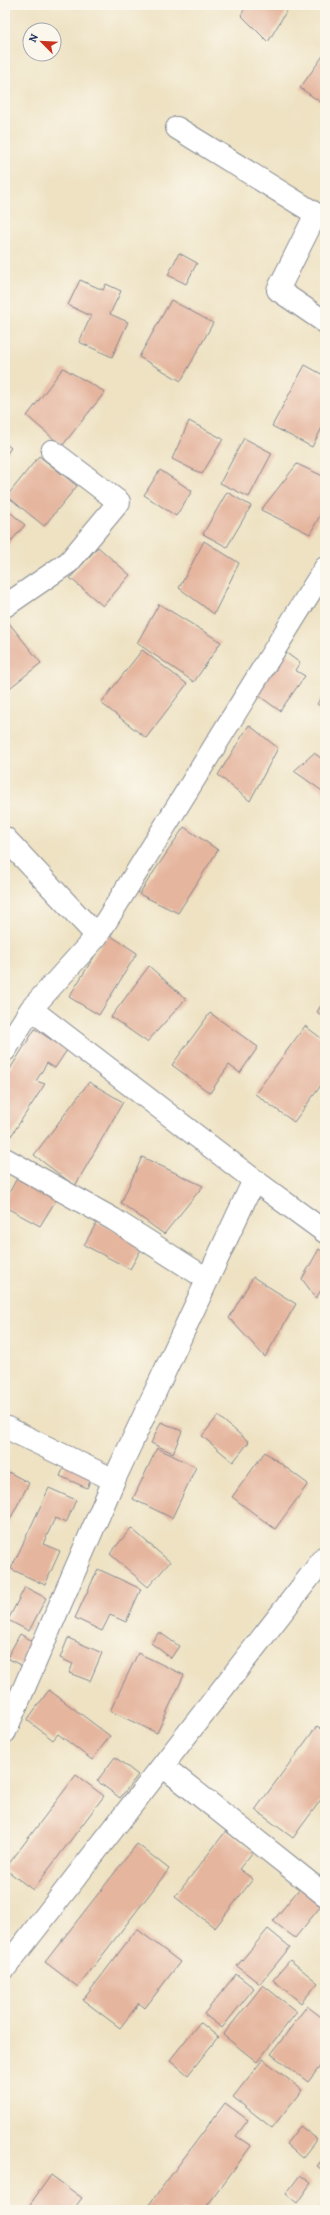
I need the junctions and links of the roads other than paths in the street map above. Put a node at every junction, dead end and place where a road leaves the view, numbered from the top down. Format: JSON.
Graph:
{"nodes":[{"id":1,"x":177,"y":128,"type":"dead end"},
{"id":2,"x":325,"y":322,"type":"edge"},
{"id":3,"x":52,"y":451,"type":"dead end"},
{"id":4,"x":322,"y":580,"type":"edge"},
{"id":5,"x":5,"y":606,"type":"edge"},
{"id":6,"x":5,"y":838,"type":"edge"},
{"id":7,"x":97,"y":936,"type":"junction"},
{"id":8,"x":31,"y":1008,"type":"junction"},
{"id":9,"x":5,"y":1050,"type":"edge"},
{"id":10,"x":5,"y":1159,"type":"edge"},
{"id":11,"x":254,"y":1180,"type":"junction"},
{"id":12,"x":325,"y":1232,"type":"edge"},
{"id":13,"x":207,"y":1279,"type":"junction"},
{"id":14,"x":5,"y":1427,"type":"edge"},
{"id":15,"x":114,"y":1480,"type":"junction"},
{"id":16,"x":325,"y":1557,"type":"edge"},
{"id":17,"x":5,"y":1732,"type":"edge"},
{"id":18,"x":164,"y":1767,"type":"junction"},
{"id":19,"x":325,"y":1895,"type":"edge"},
{"id":20,"x":5,"y":1968,"type":"edge"}],
"edges":[{"from":1,"to":2,"type":"street"},
{"from":3,"to":5,"type":"street"},
{"from":4,"to":7,"type":"street"},
{"from":6,"to":7,"type":"street"},
{"from":7,"to":8,"type":"street"},
{"from":8,"to":9,"type":"street"},
{"from":8,"to":11,"type":"street"},
{"from":10,"to":13,"type":"street"},
{"from":11,"to":12,"type":"street"},
{"from":11,"to":13,"type":"street"},
{"from":13,"to":15,"type":"street"},
{"from":14,"to":15,"type":"street"},
{"from":15,"to":17,"type":"street"},
{"from":16,"to":18,"type":"street"},
{"from":18,"to":19,"type":"street"},
{"from":18,"to":20,"type":"street"}]}
